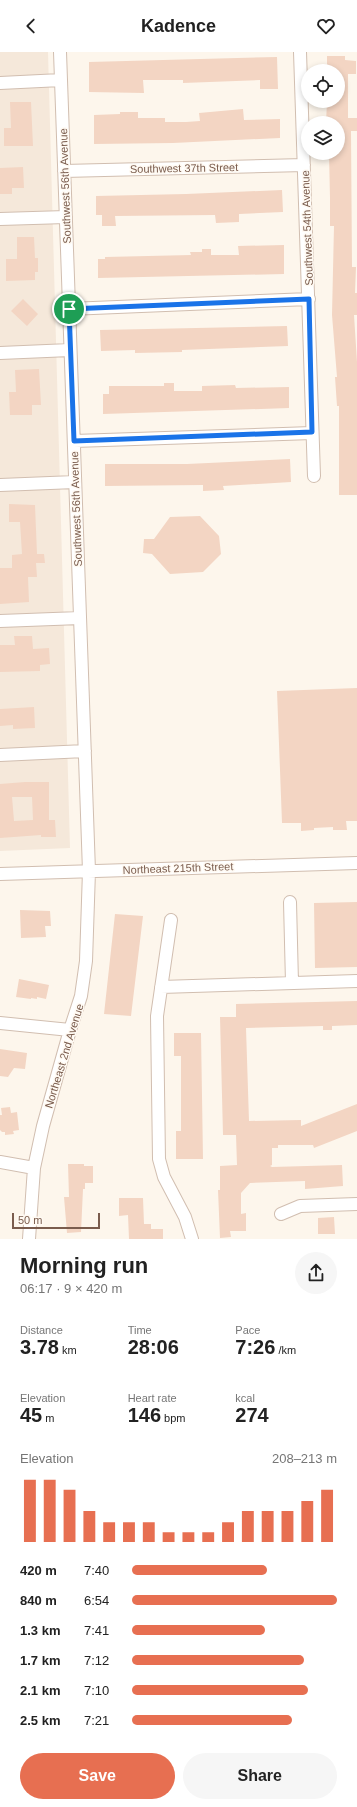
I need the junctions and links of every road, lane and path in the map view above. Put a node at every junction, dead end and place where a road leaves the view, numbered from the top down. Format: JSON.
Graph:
{"nodes":[{"id":1,"x":60,"y":52,"type":"edge"},
{"id":2,"x":300,"y":52,"type":"edge"},
{"id":3,"x":61,"y":80,"type":"junction"},
{"id":4,"x":0,"y":83,"type":"edge"},
{"id":5,"x":304,"y":165,"type":"junction"},
{"id":6,"x":64,"y":171,"type":"junction"},
{"id":7,"x":66,"y":217,"type":"junction"},
{"id":8,"x":0,"y":219,"type":"edge"},
{"id":9,"x":309,"y":299,"type":"junction"},
{"id":10,"x":69,"y":309,"type":"junction"},
{"id":11,"x":70,"y":350,"type":"junction"},
{"id":12,"x":0,"y":352,"type":"edge"},
{"id":13,"x":312,"y":432,"type":"junction"},
{"id":14,"x":74,"y":441,"type":"junction"},
{"id":15,"x":314,"y":476,"type":"dead end"},
{"id":16,"x":75,"y":482,"type":"junction"},
{"id":17,"x":0,"y":485,"type":"edge"},
{"id":18,"x":80,"y":618,"type":"junction"},
{"id":19,"x":0,"y":621,"type":"edge"},
{"id":20,"x":85,"y":752,"type":"junction"},
{"id":21,"x":0,"y":755,"type":"edge"},
{"id":22,"x":357,"y":863,"type":"edge"},
{"id":23,"x":89,"y":871,"type":"junction"},
{"id":24,"x":0,"y":874,"type":"edge"},
{"id":25,"x":290,"y":902,"type":"dead end"},
{"id":26,"x":171,"y":920,"type":"dead end"},
{"id":27,"x":357,"y":982,"type":"edge"},
{"id":28,"x":292,"y":983,"type":"junction"},
{"id":29,"x":161,"y":987,"type":"junction"},
{"id":30,"x":0,"y":1022,"type":"edge"},
{"id":31,"x":70,"y":1030,"type":"junction"},
{"id":32,"x":0,"y":1162,"type":"edge"},
{"id":33,"x":34,"y":1168,"type":"junction"},
{"id":34,"x":357,"y":1204,"type":"edge"},
{"id":35,"x":281,"y":1214,"type":"dead end"},
{"id":36,"x":29,"y":1239,"type":"edge"},
{"id":37,"x":192,"y":1239,"type":"edge"}],
"edges":[{"from":1,"to":3,"type":"street","name":"Southwest 56th Avenue"},
{"from":2,"to":5,"type":"street","name":"Southwest 54th Avenue"},
{"from":3,"to":4,"type":"street"},
{"from":3,"to":6,"type":"street","name":"Southwest 56th Avenue"},
{"from":5,"to":6,"type":"street","name":"Southwest 37th Street"},
{"from":5,"to":9,"type":"street","name":"Southwest 54th Avenue"},
{"from":6,"to":7,"type":"street","name":"Southwest 56th Avenue"},
{"from":7,"to":8,"type":"street"},
{"from":7,"to":10,"type":"street","name":"Southwest 56th Avenue"},
{"from":9,"to":10,"type":"street"},
{"from":9,"to":13,"type":"street","name":"Southwest 54th Avenue"},
{"from":10,"to":11,"type":"street","name":"Southwest 56th Avenue"},
{"from":11,"to":12,"type":"street"},
{"from":11,"to":14,"type":"street","name":"Southwest 56th Avenue"},
{"from":13,"to":14,"type":"street"},
{"from":13,"to":15,"type":"street","name":"Southwest 54th Avenue"},
{"from":14,"to":16,"type":"street","name":"Southwest 56th Avenue"},
{"from":16,"to":17,"type":"street"},
{"from":16,"to":18,"type":"street","name":"Southwest 56th Avenue"},
{"from":18,"to":19,"type":"street"},
{"from":18,"to":20,"type":"street","name":"Southwest 56th Avenue"},
{"from":20,"to":21,"type":"street"},
{"from":20,"to":23,"type":"street","name":"Southwest 56th Avenue"},
{"from":22,"to":23,"type":"street","name":"Northeast 215th Street"},
{"from":23,"to":24,"type":"street","name":"Northeast 215th Street"},
{"from":23,"to":31,"type":"street","name":"Northeast 2nd Avenue"},
{"from":25,"to":28,"type":"street"},
{"from":26,"to":29,"type":"street"},
{"from":27,"to":28,"type":"street"},
{"from":28,"to":29,"type":"street"},
{"from":29,"to":37,"type":"street"},
{"from":30,"to":31,"type":"street"},
{"from":31,"to":33,"type":"street","name":"Northeast 2nd Avenue"},
{"from":32,"to":33,"type":"street"},
{"from":33,"to":36,"type":"street","name":"Northeast 2nd Avenue"},
{"from":34,"to":35,"type":"street"}]}
